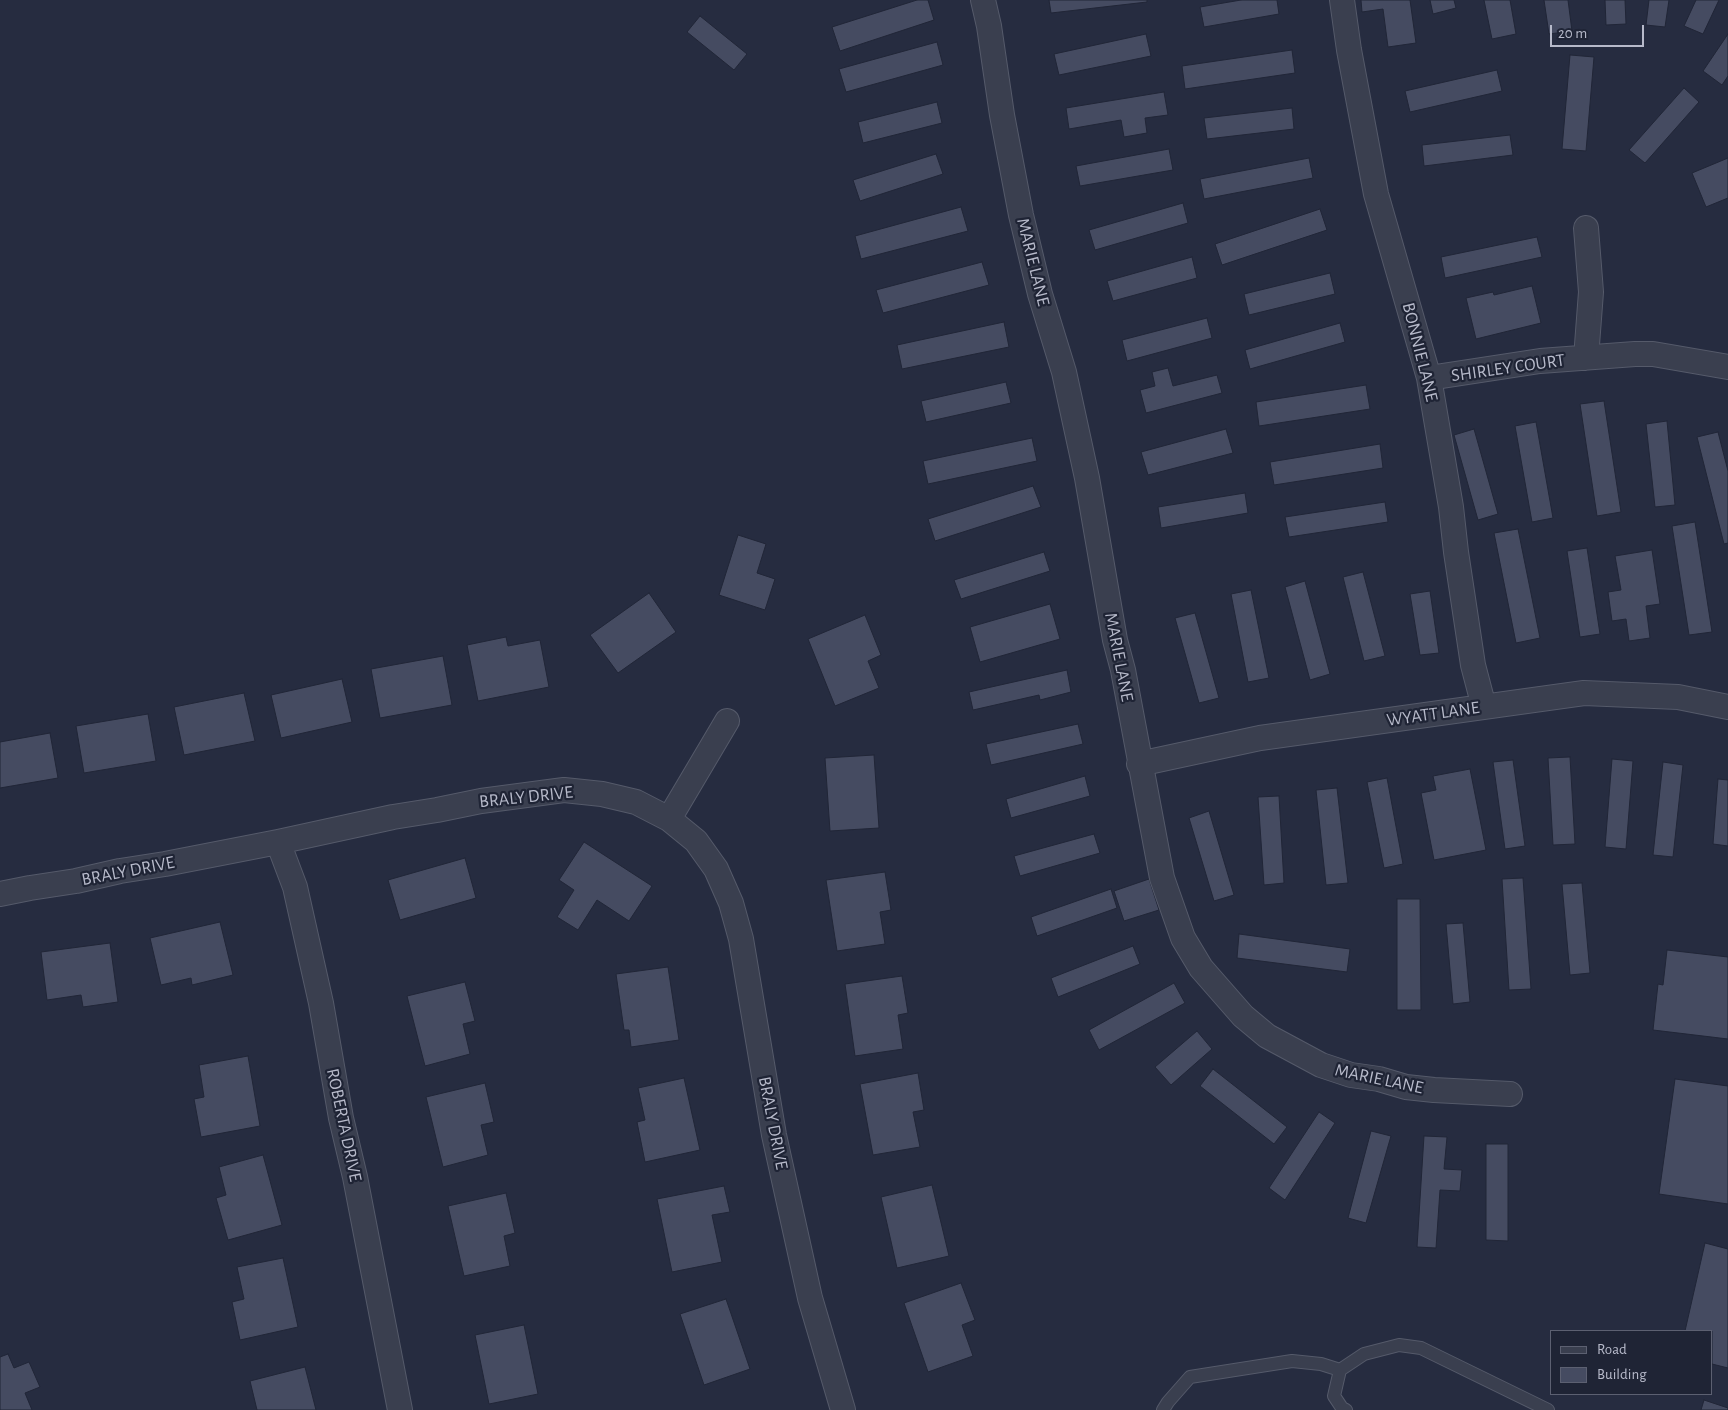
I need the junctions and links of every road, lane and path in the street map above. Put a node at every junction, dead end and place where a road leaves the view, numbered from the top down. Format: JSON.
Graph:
{"nodes":[{"id":1,"x":982,"y":0,"type":"edge"},
{"id":2,"x":1342,"y":0,"type":"edge"},
{"id":3,"x":1586,"y":228,"type":"dead end"},
{"id":4,"x":1586,"y":358,"type":"junction"},
{"id":5,"x":1728,"y":367,"type":"edge"},
{"id":6,"x":1429,"y":378,"type":"junction"},
{"id":7,"x":1484,"y":707,"type":"junction"},
{"id":8,"x":1728,"y":707,"type":"edge"},
{"id":9,"x":727,"y":721,"type":"dead end"},
{"id":10,"x":1139,"y":764,"type":"junction"},
{"id":11,"x":669,"y":818,"type":"junction"},
{"id":12,"x":278,"y":842,"type":"junction"},
{"id":13,"x":0,"y":894,"type":"edge"},
{"id":14,"x":1510,"y":1094,"type":"dead end"},
{"id":15,"x":1340,"y":1370,"type":"junction"},
{"id":16,"x":400,"y":1410,"type":"edge"},
{"id":17,"x":843,"y":1410,"type":"edge"},
{"id":18,"x":1163,"y":1410,"type":"edge"},
{"id":19,"x":1346,"y":1410,"type":"edge"},
{"id":20,"x":1548,"y":1410,"type":"edge"}],
"edges":[{"from":1,"to":10,"type":"street","name":"MARIE LANE"},
{"from":2,"to":6,"type":"street","name":"BONNIE LANE"},
{"from":3,"to":4,"type":"street","name":"SHIRLEY COURT"},
{"from":4,"to":5,"type":"street","name":"SHIRLEY COURT"},
{"from":4,"to":6,"type":"street","name":"SHIRLEY COURT"},
{"from":6,"to":7,"type":"street","name":"BONNIE LANE"},
{"from":7,"to":8,"type":"street","name":"WYATT LANE"},
{"from":7,"to":10,"type":"street","name":"WYATT LANE"},
{"from":9,"to":11,"type":"street"},
{"from":10,"to":14,"type":"street","name":"MARIE LANE"},
{"from":11,"to":12,"type":"street","name":"BRALY DRIVE"},
{"from":11,"to":17,"type":"street","name":"BRALY DRIVE"},
{"from":12,"to":13,"type":"street","name":"BRALY DRIVE"},
{"from":12,"to":16,"type":"street","name":"ROBERTA DRIVE"},
{"from":15,"to":18,"type":"lane"},
{"from":15,"to":19,"type":"lane"},
{"from":15,"to":20,"type":"lane"}]}
